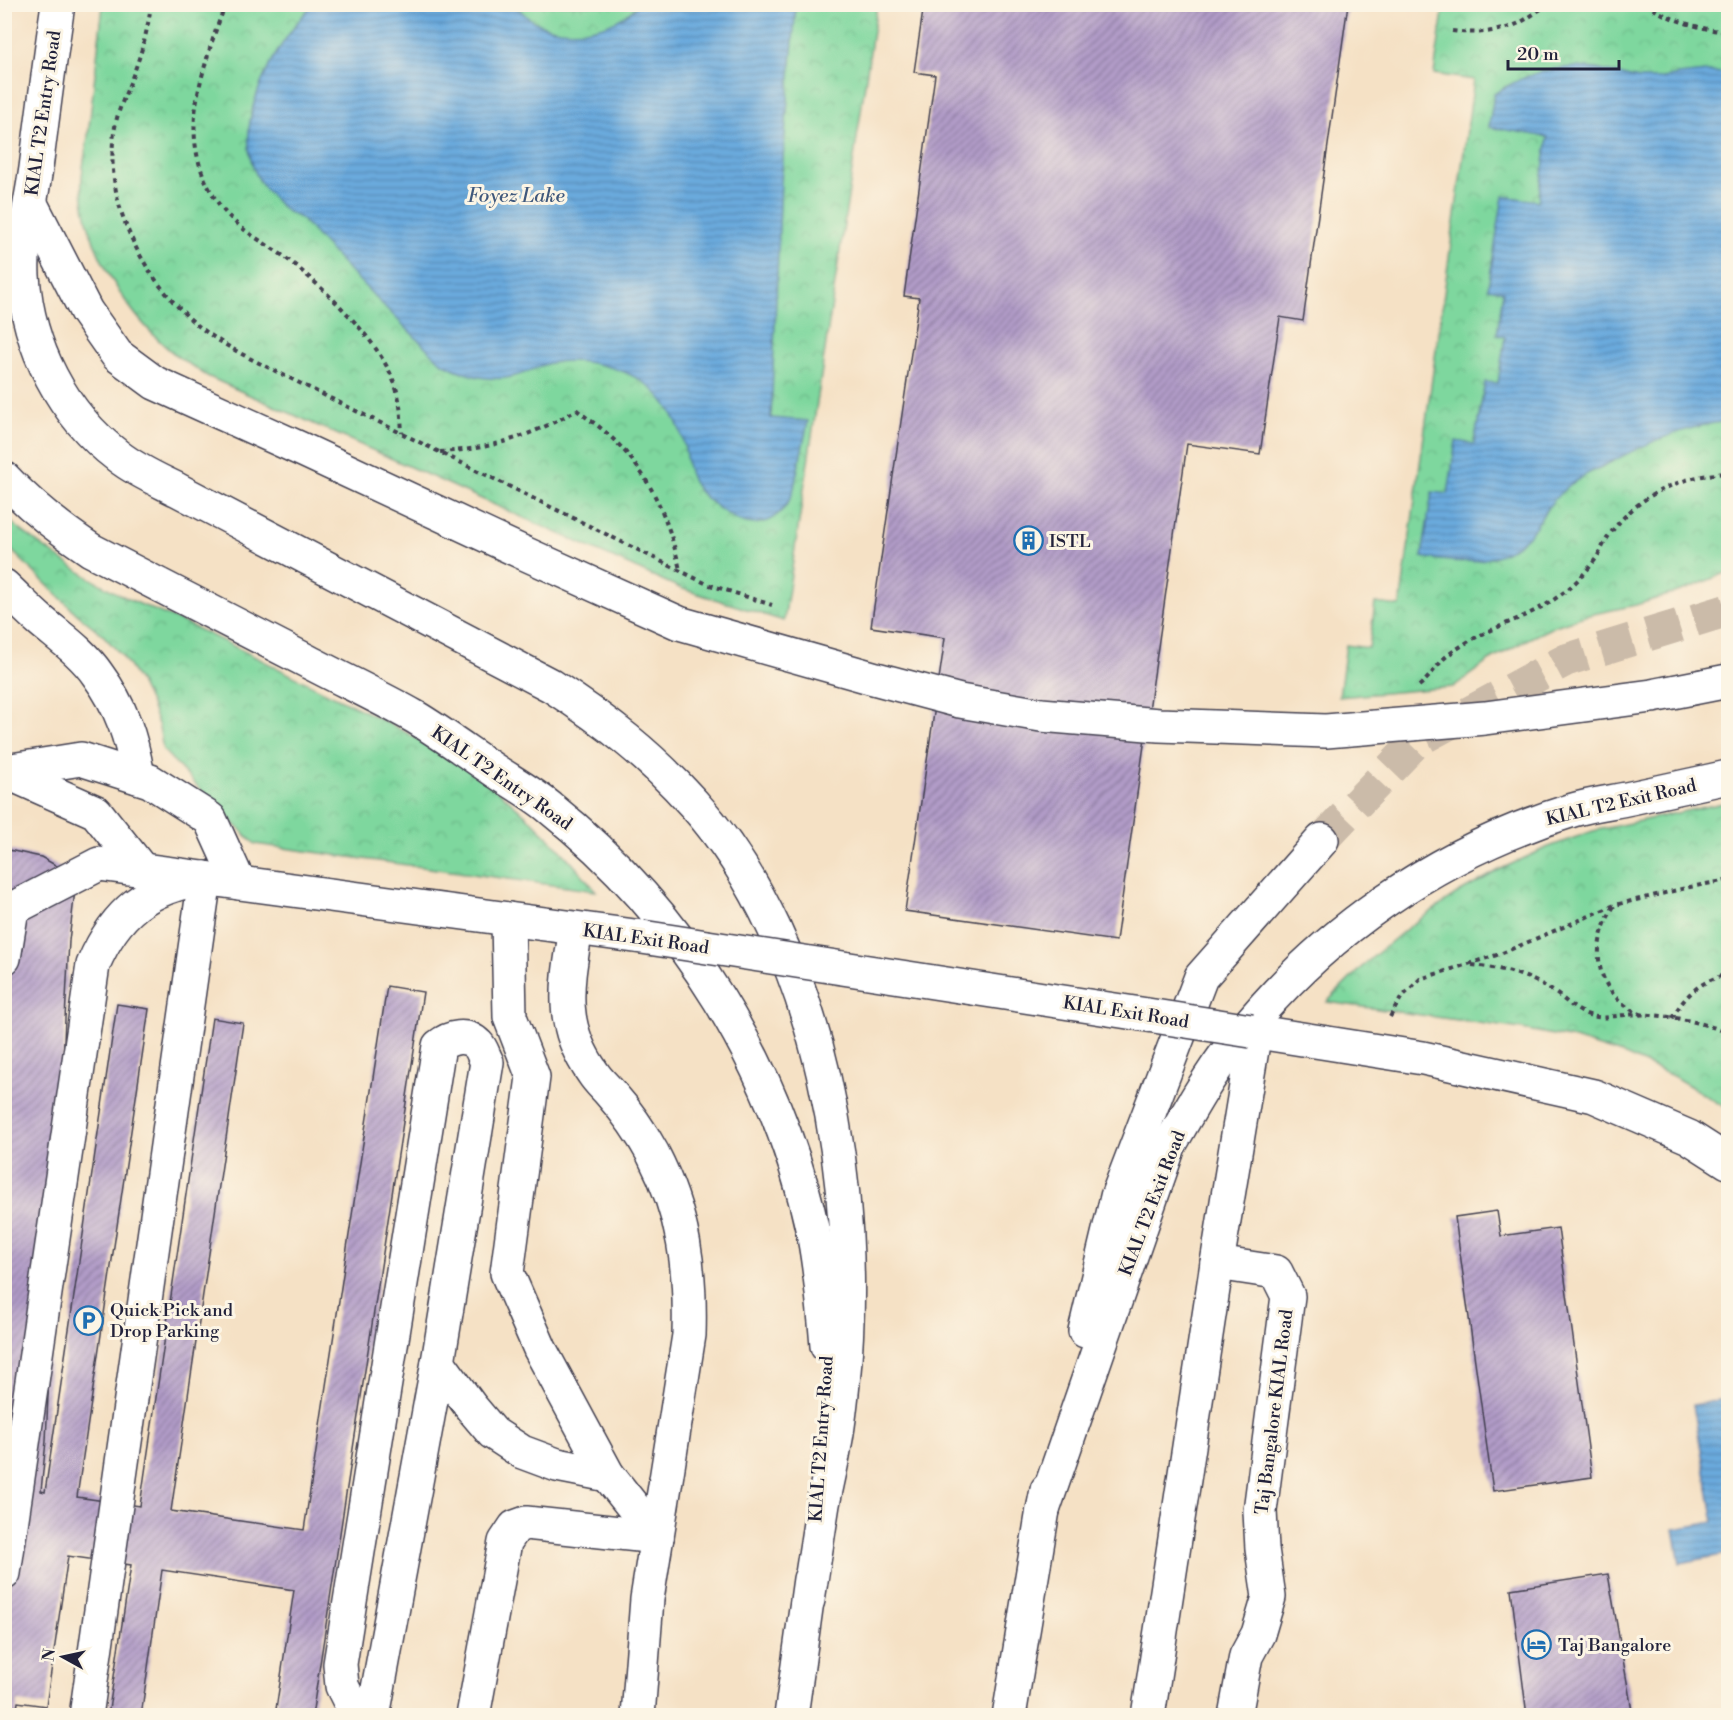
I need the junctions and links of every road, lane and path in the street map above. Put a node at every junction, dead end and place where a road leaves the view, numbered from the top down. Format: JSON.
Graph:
{"nodes":[{"id":1,"x":58,"y":4,"type":"edge"},
{"id":2,"x":151,"y":4,"type":"edge"},
{"id":3,"x":226,"y":4,"type":"edge"},
{"id":4,"x":1549,"y":4,"type":"edge"},
{"id":5,"x":1645,"y":4,"type":"edge"},
{"id":6,"x":1452,"y":31,"type":"dead end"},
{"id":7,"x":1728,"y":32,"type":"edge"},
{"id":8,"x":31,"y":204,"type":"junction"},
{"id":9,"x":402,"y":434,"type":"junction"},
{"id":10,"x":440,"y":452,"type":"junction"},
{"id":11,"x":1728,"y":473,"type":"edge"},
{"id":12,"x":4,"y":477,"type":"edge"},
{"id":13,"x":680,"y":571,"type":"junction"},
{"id":14,"x":4,"y":586,"type":"edge"},
{"id":15,"x":772,"y":605,"type":"dead end"},
{"id":16,"x":1728,"y":681,"type":"edge"},
{"id":17,"x":1413,"y":689,"type":"dead end"},
{"id":18,"x":5,"y":771,"type":"edge"},
{"id":19,"x":138,"y":777,"type":"junction"},
{"id":20,"x":1728,"y":777,"type":"edge"},
{"id":21,"x":1322,"y":840,"type":"tunnel mouth"},
{"id":22,"x":142,"y":870,"type":"junction"},
{"id":23,"x":205,"y":879,"type":"junction"},
{"id":24,"x":1728,"y":880,"type":"edge"},
{"id":25,"x":239,"y":883,"type":"junction"},
{"id":26,"x":1615,"y":904,"type":"junction"},
{"id":27,"x":508,"y":919,"type":"junction"},
{"id":28,"x":576,"y":929,"type":"junction"},
{"id":29,"x":4,"y":958,"type":"edge"},
{"id":30,"x":1468,"y":964,"type":"junction"},
{"id":31,"x":1728,"y":974,"type":"edge"},
{"id":32,"x":1642,"y":1015,"type":"junction"},
{"id":33,"x":1672,"y":1018,"type":"junction"},
{"id":34,"x":1253,"y":1031,"type":"junction"},
{"id":35,"x":1728,"y":1033,"type":"edge"},
{"id":36,"x":1379,"y":1051,"type":"junction"},
{"id":37,"x":1728,"y":1162,"type":"edge"},
{"id":38,"x":1217,"y":1263,"type":"junction"},
{"id":39,"x":438,"y":1362,"type":"junction"},
{"id":40,"x":608,"y":1475,"type":"junction"},
{"id":41,"x":1042,"y":1510,"type":"junction"},
{"id":42,"x":657,"y":1537,"type":"junction"},
{"id":43,"x":4,"y":1573,"type":"edge"},
{"id":44,"x":808,"y":1600,"type":"junction"},
{"id":45,"x":87,"y":1716,"type":"edge"},
{"id":46,"x":357,"y":1716,"type":"edge"},
{"id":47,"x":373,"y":1716,"type":"edge"},
{"id":48,"x":473,"y":1716,"type":"edge"},
{"id":49,"x":638,"y":1716,"type":"edge"},
{"id":50,"x":791,"y":1716,"type":"edge"},
{"id":51,"x":1009,"y":1716,"type":"edge"},
{"id":52,"x":1148,"y":1716,"type":"edge"},
{"id":53,"x":1235,"y":1716,"type":"edge"}],
"edges":[{"from":1,"to":8,"type":"main road","name":"KIAL T2 Entry Road"},
{"from":2,"to":9,"type":"path"},
{"from":3,"to":9,"type":"path"},
{"from":4,"to":6,"type":"path"},
{"from":5,"to":7,"type":"path"},
{"from":8,"to":16,"type":"main road"},
{"from":8,"to":44,"type":"main road","name":"KIAL T2 Entry Road"},
{"from":9,"to":10,"type":"path"},
{"from":10,"to":13,"type":"path"},
{"from":10,"to":13,"type":"path"},
{"from":11,"to":17,"type":"path"},
{"from":12,"to":44,"type":"main road","name":"KIAL T2 Entry Road"},
{"from":13,"to":15,"type":"path"},
{"from":14,"to":19,"type":"main road"},
{"from":18,"to":19,"type":"main road"},
{"from":18,"to":22,"type":"main road"},
{"from":19,"to":25,"type":"main road"},
{"from":20,"to":41,"type":"main road","name":"KIAL T2 Exit Road"},
{"from":21,"to":41,"type":"main road","name":"KIAL T2 Exit Road"},
{"from":22,"to":23,"type":"main road"},
{"from":22,"to":29,"type":"main road"},
{"from":23,"to":25,"type":"main road","name":"KIAL Exit Road"},
{"from":23,"to":43,"type":"main road"},
{"from":23,"to":45,"type":"main road"},
{"from":24,"to":26,"type":"path"},
{"from":25,"to":27,"type":"main road","name":"KIAL Exit Road"},
{"from":26,"to":30,"type":"path"},
{"from":26,"to":32,"type":"path"},
{"from":27,"to":28,"type":"main road","name":"KIAL Exit Road"},
{"from":27,"to":40,"type":"main road"},
{"from":28,"to":34,"type":"main road","name":"KIAL Exit Road","bridge":true},
{"from":28,"to":42,"type":"main road"},
{"from":30,"to":32,"type":"path"},
{"from":30,"to":36,"type":"path"},
{"from":31,"to":33,"type":"path"},
{"from":32,"to":33,"type":"path"},
{"from":33,"to":35,"type":"path"},
{"from":34,"to":36,"type":"main road","name":"KIAL Exit Road"},
{"from":34,"to":38,"type":"main road"},
{"from":36,"to":37,"type":"main road","name":"KIAL Exit Road"},
{"from":38,"to":52,"type":"main road"},
{"from":38,"to":53,"type":"main road","name":"Taj Bangalore KIAL Road"},
{"from":39,"to":40,"type":"main road"},
{"from":39,"to":46,"type":"main road"},
{"from":39,"to":47,"type":"main road"},
{"from":40,"to":42,"type":"main road"},
{"from":41,"to":51,"type":"main road","name":"KIAL T2 Exit Road"},
{"from":42,"to":48,"type":"main road"},
{"from":42,"to":49,"type":"main road"},
{"from":44,"to":50,"type":"main road","name":"KIAL T2 Entry Road"}]}
